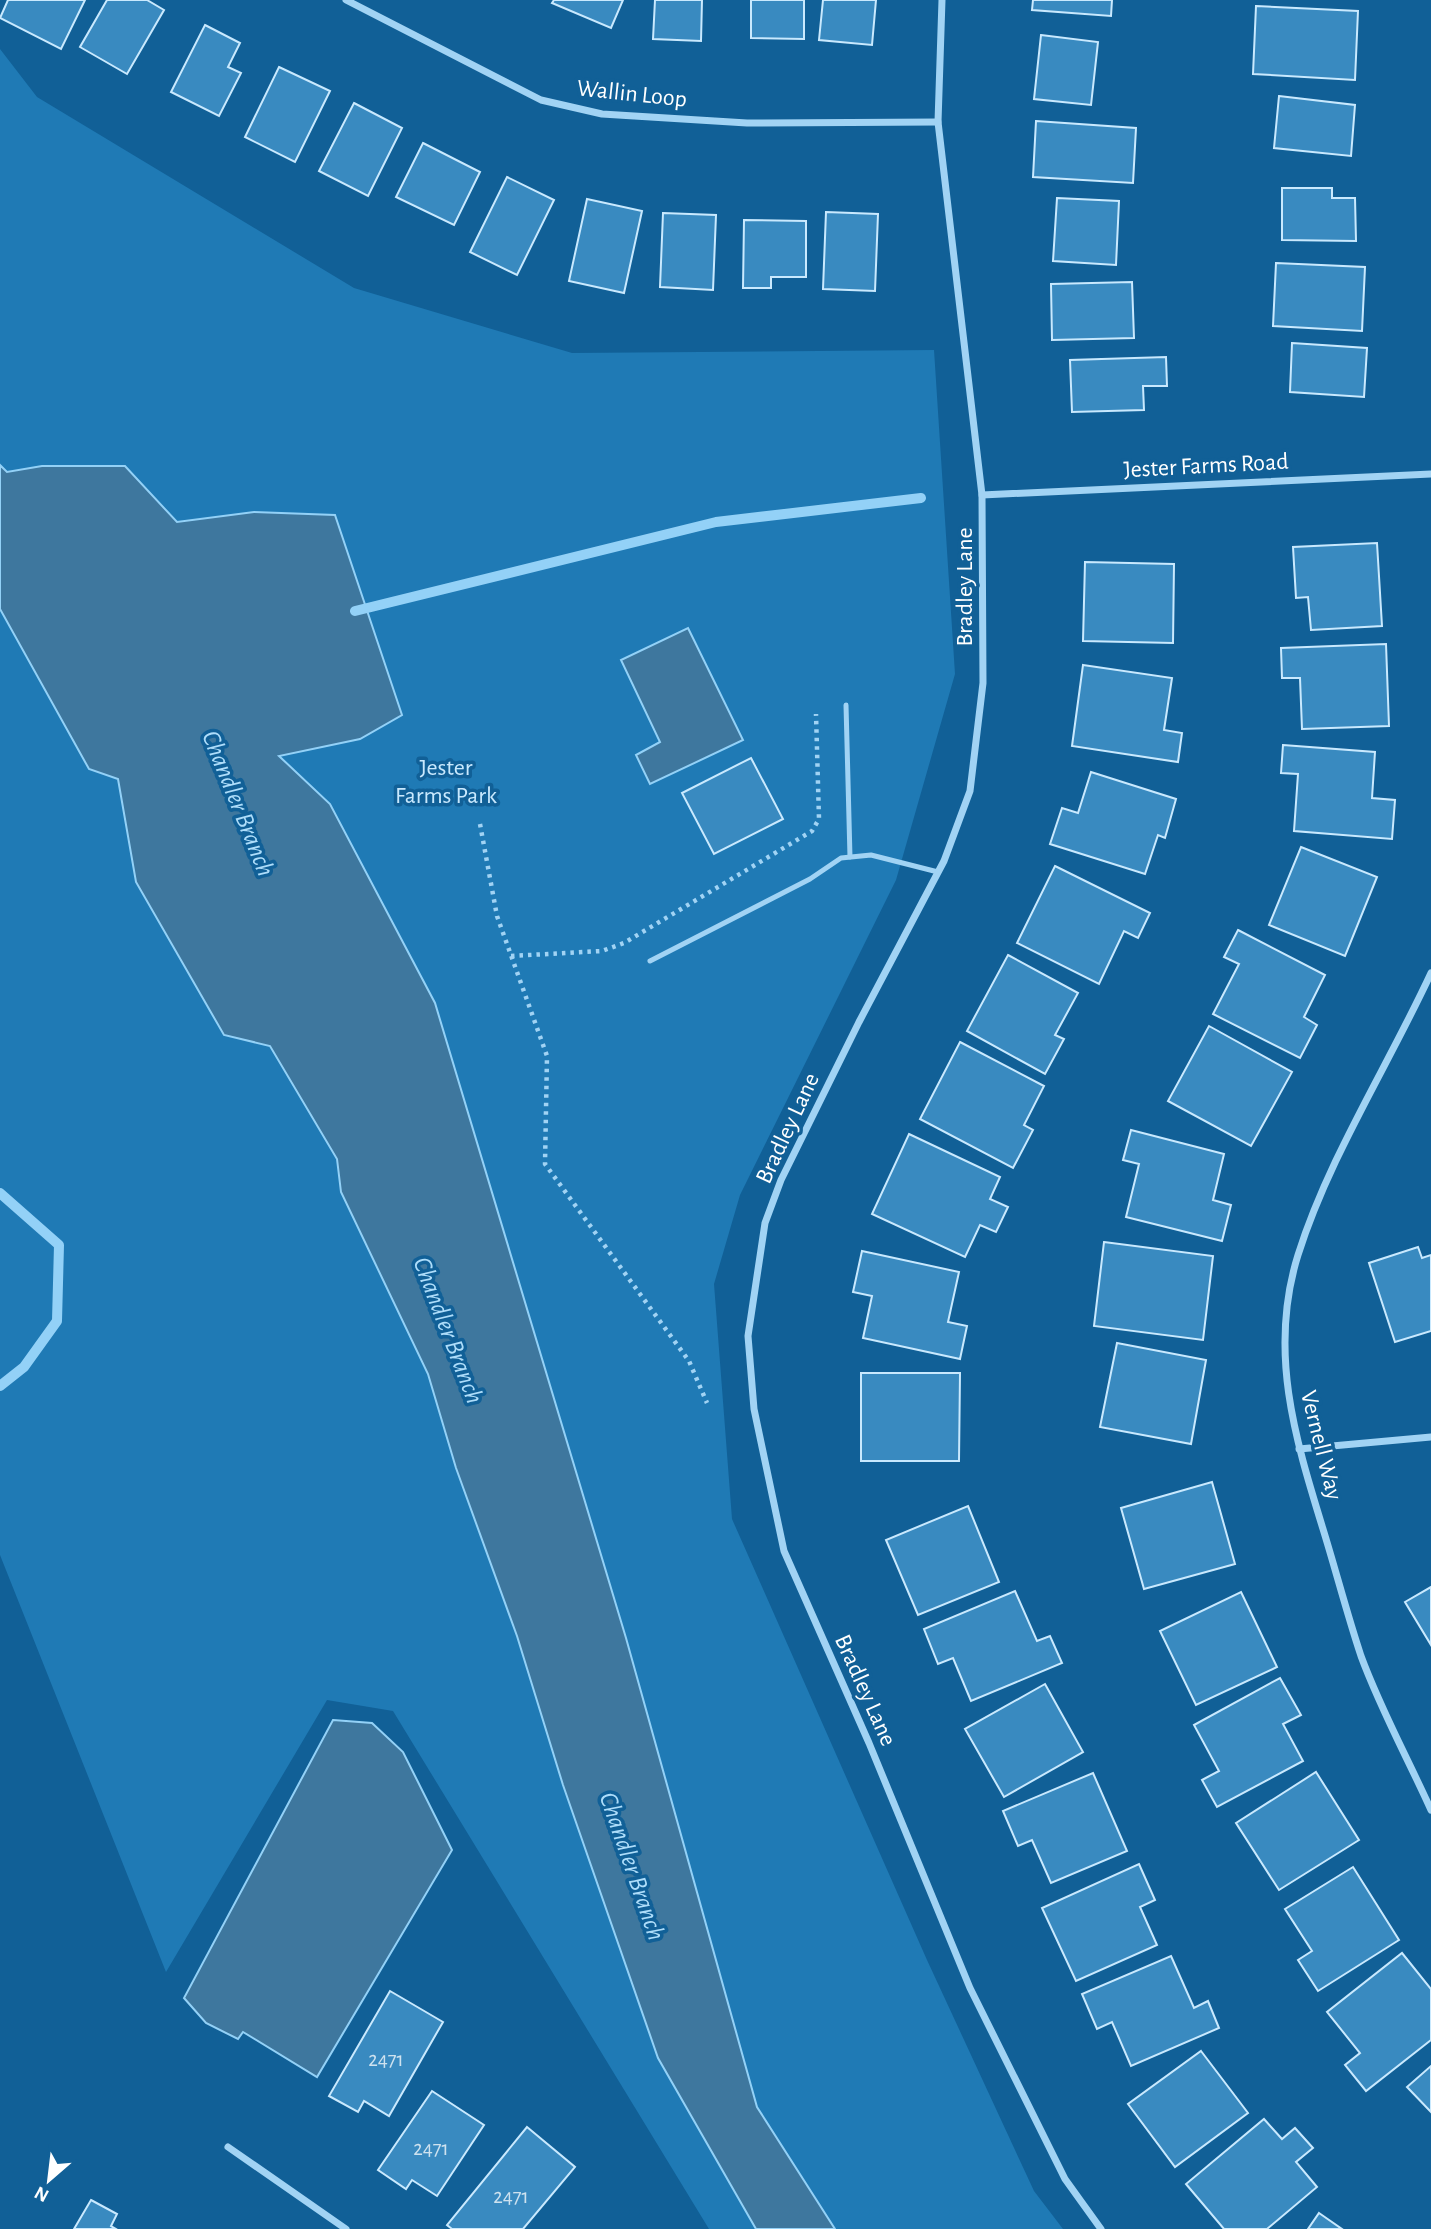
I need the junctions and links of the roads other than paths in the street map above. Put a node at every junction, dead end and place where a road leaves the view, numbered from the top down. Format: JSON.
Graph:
{"nodes":[{"id":1,"x":346,"y":0,"type":"edge"},
{"id":2,"x":942,"y":0,"type":"edge"},
{"id":3,"x":938,"y":122,"type":"junction"},
{"id":4,"x":1431,"y":474,"type":"edge"},
{"id":5,"x":982,"y":495,"type":"junction"},
{"id":6,"x":846,"y":705,"type":"dead end"},
{"id":7,"x":850,"y":857,"type":"junction"},
{"id":8,"x":938,"y":873,"type":"junction"},
{"id":9,"x":650,"y":961,"type":"dead end"},
{"id":10,"x":1431,"y":973,"type":"edge"},
{"id":11,"x":1431,"y":1437,"type":"edge"},
{"id":12,"x":1299,"y":1449,"type":"junction"},
{"id":13,"x":1431,"y":1810,"type":"edge"},
{"id":14,"x":228,"y":2147,"type":"dead end"},
{"id":15,"x":346,"y":2229,"type":"edge"},
{"id":16,"x":1101,"y":2229,"type":"edge"}],
"edges":[{"from":1,"to":3,"type":"street","name":"Wallin Loop"},
{"from":2,"to":3,"type":"street","name":"Bradley Lane"},
{"from":3,"to":5,"type":"street","name":"Bradley Lane"},
{"from":4,"to":5,"type":"street","name":"Jester Farms Road"},
{"from":5,"to":8,"type":"street","name":"Bradley Lane"},
{"from":6,"to":7,"type":"lane"},
{"from":7,"to":8,"type":"lane"},
{"from":7,"to":9,"type":"lane"},
{"from":8,"to":16,"type":"street","name":"Bradley Lane"},
{"from":10,"to":12,"type":"street","name":"Vernell Way"},
{"from":11,"to":12,"type":"street"},
{"from":12,"to":13,"type":"street","name":"Vernell Way"},
{"from":14,"to":15,"type":"street"}]}
